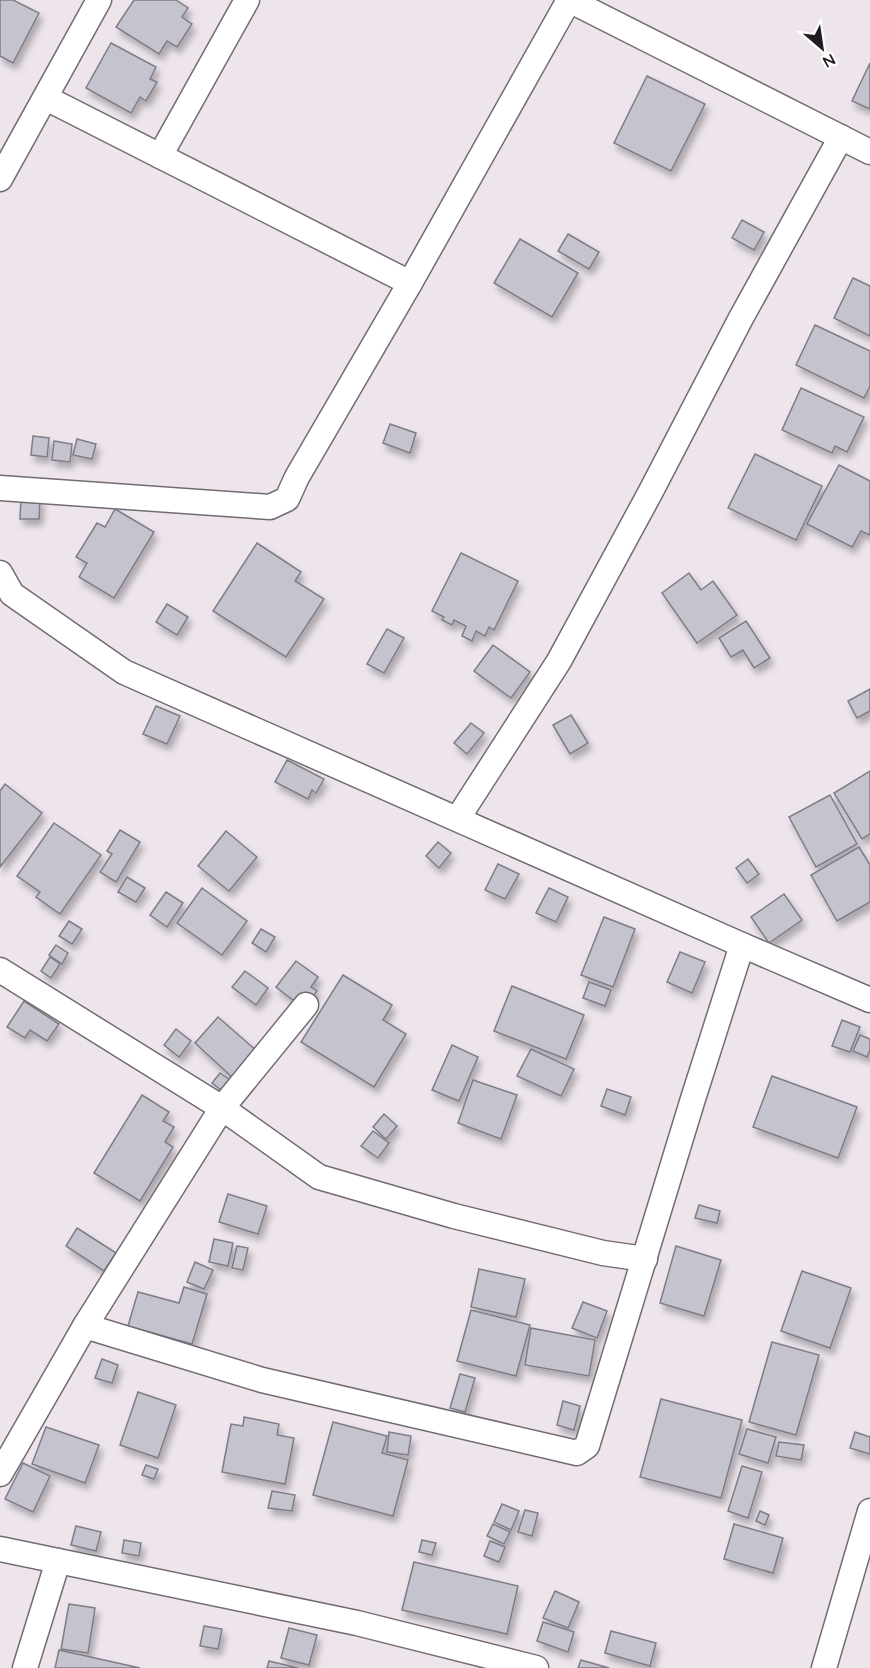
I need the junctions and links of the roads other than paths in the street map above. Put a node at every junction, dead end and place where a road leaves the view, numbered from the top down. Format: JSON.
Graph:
{"nodes":[{"id":1,"x":99,"y":0,"type":"edge"},
{"id":2,"x":247,"y":0,"type":"edge"},
{"id":3,"x":569,"y":0,"type":"edge"},
{"id":4,"x":46,"y":98,"type":"junction"},
{"id":5,"x":841,"y":137,"type":"junction"},
{"id":6,"x":870,"y":152,"type":"edge"},
{"id":7,"x":160,"y":156,"type":"junction"},
{"id":8,"x":0,"y":179,"type":"edge"},
{"id":9,"x":410,"y":283,"type":"junction"},
{"id":10,"x":0,"y":488,"type":"edge"},
{"id":11,"x":2,"y":580,"type":"edge"},
{"id":12,"x":458,"y":818,"type":"junction"},
{"id":13,"x":742,"y":945,"type":"junction"},
{"id":14,"x":0,"y":970,"type":"edge"},
{"id":15,"x":870,"y":1000,"type":"edge"},
{"id":16,"x":306,"y":1005,"type":"dead end"},
{"id":17,"x":222,"y":1108,"type":"junction"},
{"id":18,"x":645,"y":1259,"type":"junction"},
{"id":19,"x":85,"y":1326,"type":"junction"},
{"id":20,"x":0,"y":1474,"type":"edge"},
{"id":21,"x":870,"y":1511,"type":"edge"},
{"id":22,"x":0,"y":1549,"type":"edge"},
{"id":23,"x":58,"y":1561,"type":"junction"},
{"id":24,"x":827,"y":1667,"type":"edge"},
{"id":25,"x":26,"y":1668,"type":"edge"},
{"id":26,"x":536,"y":1668,"type":"edge"}],
"edges":[{"from":1,"to":4,"type":"street"},
{"from":2,"to":7,"type":"street"},
{"from":3,"to":5,"type":"street"},
{"from":3,"to":9,"type":"street"},
{"from":4,"to":7,"type":"street"},
{"from":4,"to":8,"type":"street"},
{"from":5,"to":6,"type":"street"},
{"from":5,"to":12,"type":"street"},
{"from":7,"to":9,"type":"street"},
{"from":9,"to":10,"type":"street"},
{"from":11,"to":12,"type":"street"},
{"from":12,"to":13,"type":"street"},
{"from":13,"to":15,"type":"street"},
{"from":13,"to":18,"type":"street"},
{"from":14,"to":17,"type":"street"},
{"from":16,"to":17,"type":"street"},
{"from":17,"to":18,"type":"street"},
{"from":17,"to":19,"type":"street"},
{"from":18,"to":19,"type":"street"},
{"from":19,"to":20,"type":"street"},
{"from":21,"to":24,"type":"street"},
{"from":22,"to":23,"type":"street"},
{"from":23,"to":25,"type":"street"},
{"from":23,"to":26,"type":"street"}]}
